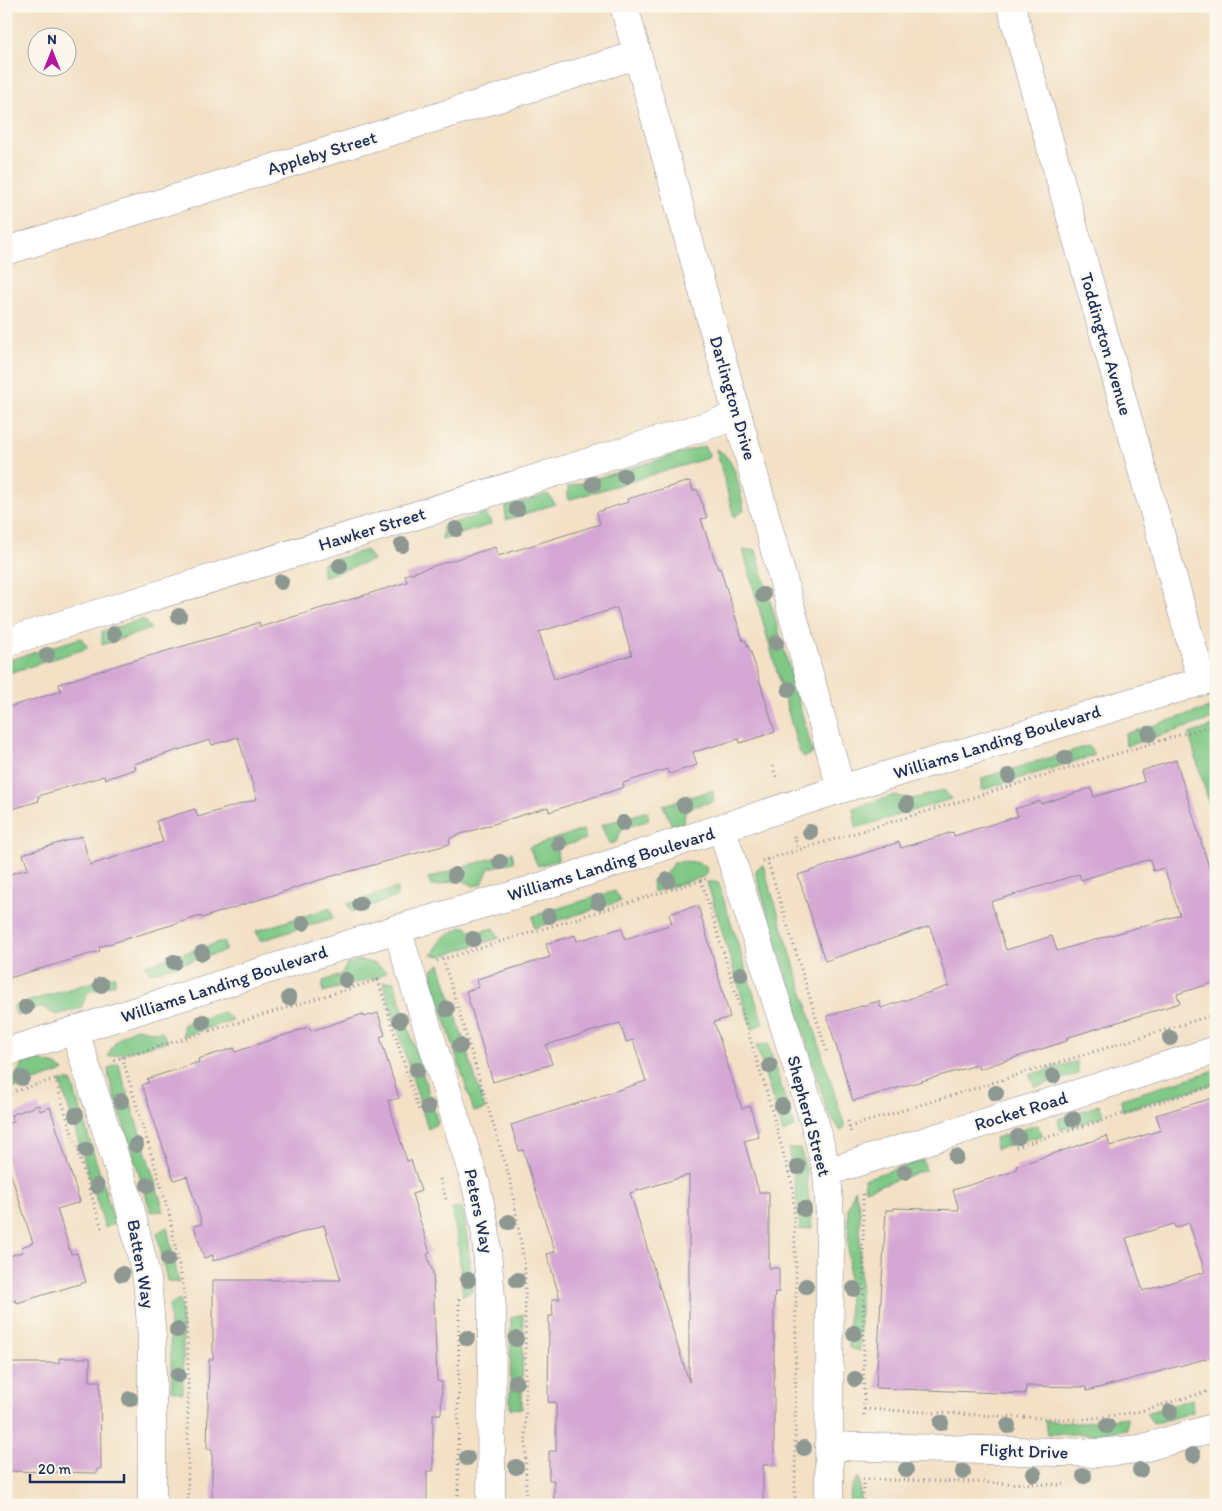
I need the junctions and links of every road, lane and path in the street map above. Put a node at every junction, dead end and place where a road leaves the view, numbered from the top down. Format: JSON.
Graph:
{"nodes":[{"id":1,"x":624,"y":6,"type":"edge"},
{"id":2,"x":1011,"y":6,"type":"edge"},
{"id":3,"x":637,"y":55,"type":"junction"},
{"id":4,"x":6,"y":251,"type":"edge"},
{"id":5,"x":738,"y":416,"type":"junction"},
{"id":6,"x":6,"y":642,"type":"edge"},
{"id":7,"x":1209,"y":679,"type":"edge"},
{"id":8,"x":1216,"y":724,"type":"edge"},
{"id":9,"x":842,"y":789,"type":"junction"},
{"id":10,"x":722,"y":829,"type":"junction"},
{"id":11,"x":767,"y":859,"type":"junction"},
{"id":12,"x":734,"y":869,"type":"junction"},
{"id":13,"x":701,"y":880,"type":"junction"},
{"id":14,"x":397,"y":929,"type":"junction"},
{"id":15,"x":411,"y":971,"type":"junction"},
{"id":16,"x":378,"y":980,"type":"junction"},
{"id":17,"x":1216,"y":1014,"type":"edge"},
{"id":18,"x":75,"y":1032,"type":"junction"},
{"id":19,"x":1216,"y":1050,"type":"edge"},
{"id":20,"x":6,"y":1052,"type":"edge"},
{"id":21,"x":830,"y":1062,"type":"dead end"},
{"id":22,"x":87,"y":1068,"type":"junction"},
{"id":23,"x":55,"y":1079,"type":"junction"},
{"id":24,"x":1216,"y":1086,"type":"edge"},
{"id":25,"x":6,"y":1094,"type":"edge"},
{"id":26,"x":421,"y":1118,"type":"dead end"},
{"id":27,"x":846,"y":1118,"type":"dead end"},
{"id":28,"x":849,"y":1127,"type":"junction"},
{"id":29,"x":1015,"y":1147,"type":"dead end"},
{"id":30,"x":859,"y":1161,"type":"junction"},
{"id":31,"x":827,"y":1172,"type":"junction"},
{"id":32,"x":438,"y":1173,"type":"dead end"},
{"id":33,"x":872,"y":1191,"type":"dead end"},
{"id":34,"x":862,"y":1194,"type":"junction"},
{"id":35,"x":448,"y":1206,"type":"dead end"},
{"id":36,"x":103,"y":1232,"type":"dead end"},
{"id":37,"x":458,"y":1292,"type":"dead end"},
{"id":38,"x":1216,"y":1389,"type":"edge"},
{"id":39,"x":864,"y":1409,"type":"junction"},
{"id":40,"x":1216,"y":1428,"type":"edge"},
{"id":41,"x":829,"y":1446,"type":"junction"},
{"id":42,"x":863,"y":1447,"type":"junction"},
{"id":43,"x":152,"y":1505,"type":"edge"},
{"id":44,"x":458,"y":1505,"type":"edge"},
{"id":45,"x":491,"y":1505,"type":"edge"},
{"id":46,"x":795,"y":1505,"type":"edge"},
{"id":47,"x":829,"y":1505,"type":"edge"},
{"id":48,"x":863,"y":1505,"type":"edge"}],
"edges":[{"from":1,"to":3,"type":"street","name":"Darlington Drive"},
{"from":2,"to":7,"type":"street","name":"Toddington Avenue"},
{"from":3,"to":4,"type":"street","name":"Appleby Street"},
{"from":3,"to":5,"type":"street","name":"Darlington Drive"},
{"from":5,"to":6,"type":"street","name":"Hawker Street"},
{"from":5,"to":9,"type":"street","name":"Darlington Drive"},
{"from":7,"to":9,"type":"street","name":"Williams Landing Boulevard"},
{"from":8,"to":11,"type":"path"},
{"from":9,"to":10,"type":"street","name":"Williams Landing Boulevard"},
{"from":10,"to":12,"type":"street","name":"Shepherd Street"},
{"from":10,"to":14,"type":"street","name":"Williams Landing Boulevard"},
{"from":11,"to":12,"type":"path"},
{"from":11,"to":21,"type":"path"},
{"from":12,"to":13,"type":"path"},
{"from":12,"to":31,"type":"street","name":"Shepherd Street"},
{"from":13,"to":15,"type":"path"},
{"from":13,"to":46,"type":"path"},
{"from":14,"to":15,"type":"street","name":"Peters Way"},
{"from":14,"to":18,"type":"street","name":"Williams Landing Boulevard"},
{"from":15,"to":16,"type":"path"},
{"from":15,"to":45,"type":"street","name":"Peters Way"},
{"from":16,"to":22,"type":"path"},
{"from":16,"to":26,"type":"path"},
{"from":17,"to":28,"type":"path"},
{"from":18,"to":20,"type":"street","name":"Williams Landing Boulevard"},
{"from":18,"to":22,"type":"street","name":"Batten Way"},
{"from":19,"to":30,"type":"street","name":"Rocket Road"},
{"from":22,"to":23,"type":"path"},
{"from":22,"to":43,"type":"street","name":"Batten Way"},
{"from":23,"to":25,"type":"path"},
{"from":23,"to":36,"type":"path"},
{"from":24,"to":29,"type":"path"},
{"from":27,"to":28,"type":"path"},
{"from":28,"to":30,"type":"path"},
{"from":30,"to":31,"type":"street","name":"Rocket Road"},
{"from":30,"to":34,"type":"path"},
{"from":31,"to":41,"type":"street","name":"Shepherd Street"},
{"from":32,"to":35,"type":"path"},
{"from":33,"to":34,"type":"path"},
{"from":34,"to":39,"type":"path"},
{"from":37,"to":44,"type":"path"},
{"from":38,"to":39,"type":"path"},
{"from":39,"to":42,"type":"path"},
{"from":40,"to":42,"type":"street","name":"Flight Drive"},
{"from":41,"to":42,"type":"street","name":"Flight Drive"},
{"from":41,"to":47,"type":"street","name":"Shepherd Street"},
{"from":42,"to":48,"type":"path"}]}
